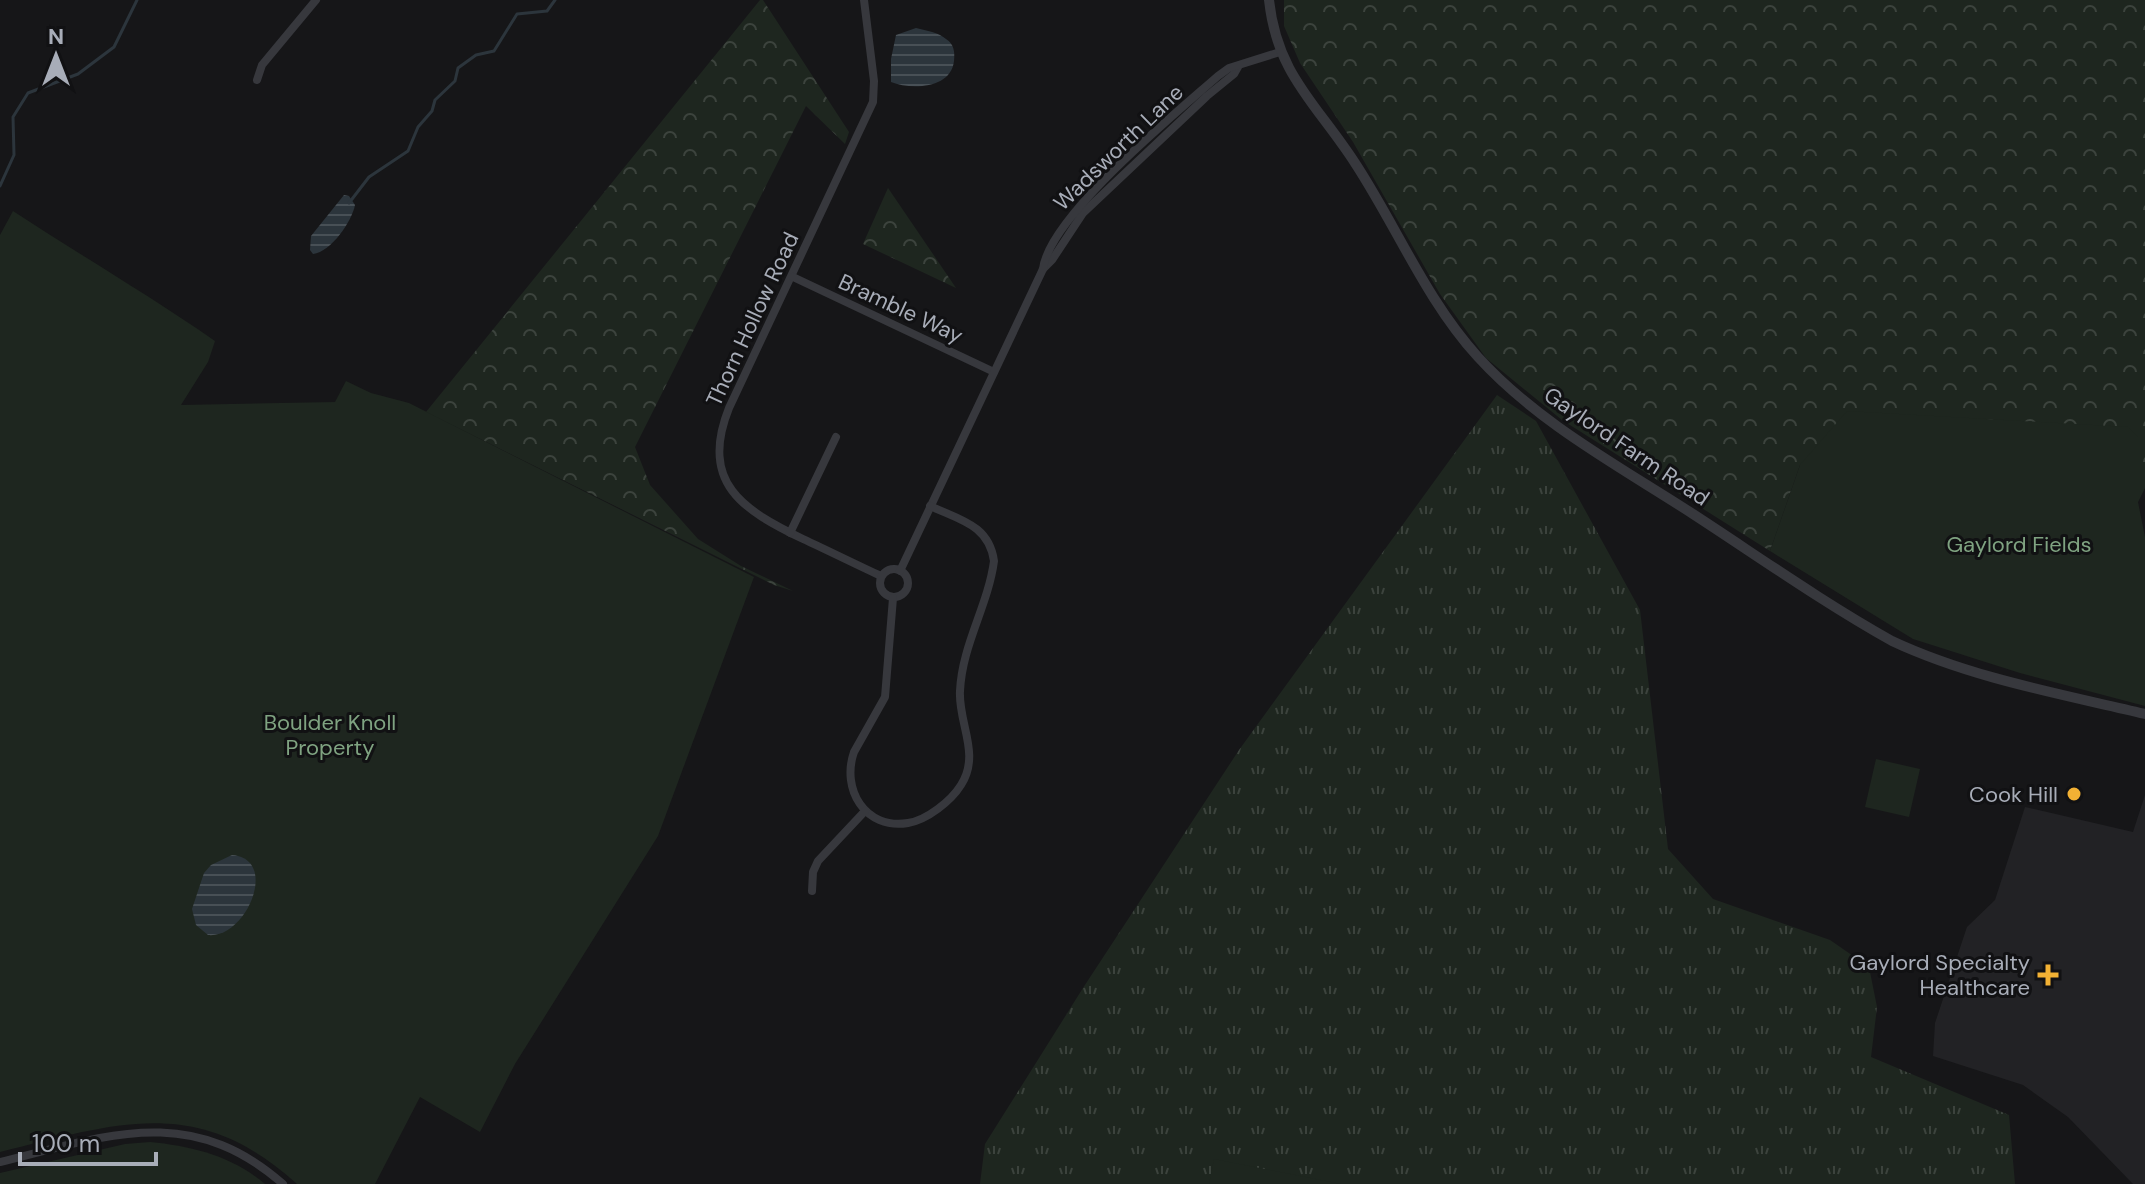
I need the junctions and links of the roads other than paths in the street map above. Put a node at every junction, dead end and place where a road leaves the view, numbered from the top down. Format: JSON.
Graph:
{"nodes":[{"id":1,"x":316,"y":0,"type":"edge"},
{"id":2,"x":864,"y":0,"type":"edge"},
{"id":3,"x":1269,"y":0,"type":"edge"},
{"id":4,"x":1280,"y":52,"type":"junction"},
{"id":5,"x":257,"y":80,"type":"dead end"},
{"id":6,"x":793,"y":277,"type":"junction"},
{"id":7,"x":994,"y":372,"type":"junction"},
{"id":8,"x":836,"y":437,"type":"dead end"},
{"id":9,"x":930,"y":506,"type":"junction"},
{"id":10,"x":790,"y":533,"type":"junction"},
{"id":11,"x":900,"y":571,"type":"junction"},
{"id":12,"x":881,"y":576,"type":"junction"},
{"id":13,"x":893,"y":598,"type":"junction"},
{"id":14,"x":2145,"y":714,"type":"edge"},
{"id":15,"x":865,"y":811,"type":"junction"},
{"id":16,"x":812,"y":891,"type":"dead end"},
{"id":17,"x":0,"y":1162,"type":"edge"},
{"id":18,"x":283,"y":1184,"type":"edge"}],
"edges":[{"from":1,"to":5,"type":"street"},
{"from":2,"to":6,"type":"street","name":"Thorn Hollow Road"},
{"from":3,"to":4,"type":"street","name":"Gaylord Farm Road"},
{"from":4,"to":7,"type":"street","name":"Wadsworth Lane"},
{"from":4,"to":14,"type":"street","name":"Gaylord Farm Road"},
{"from":6,"to":7,"type":"street","name":"Bramble Way"},
{"from":6,"to":10,"type":"street","name":"Thorn Hollow Road"},
{"from":7,"to":9,"type":"street","name":"Wadsworth Lane"},
{"from":8,"to":10,"type":"street"},
{"from":9,"to":11,"type":"street","name":"Wadsworth Lane"},
{"from":9,"to":15,"type":"street"},
{"from":10,"to":12,"type":"street","name":"Thorn Hollow Road"},
{"from":11,"to":12,"type":"street"},
{"from":11,"to":13,"type":"street"},
{"from":12,"to":13,"type":"street"},
{"from":13,"to":15,"type":"street"},
{"from":15,"to":16,"type":"street"},
{"from":17,"to":18,"type":"street"}]}
